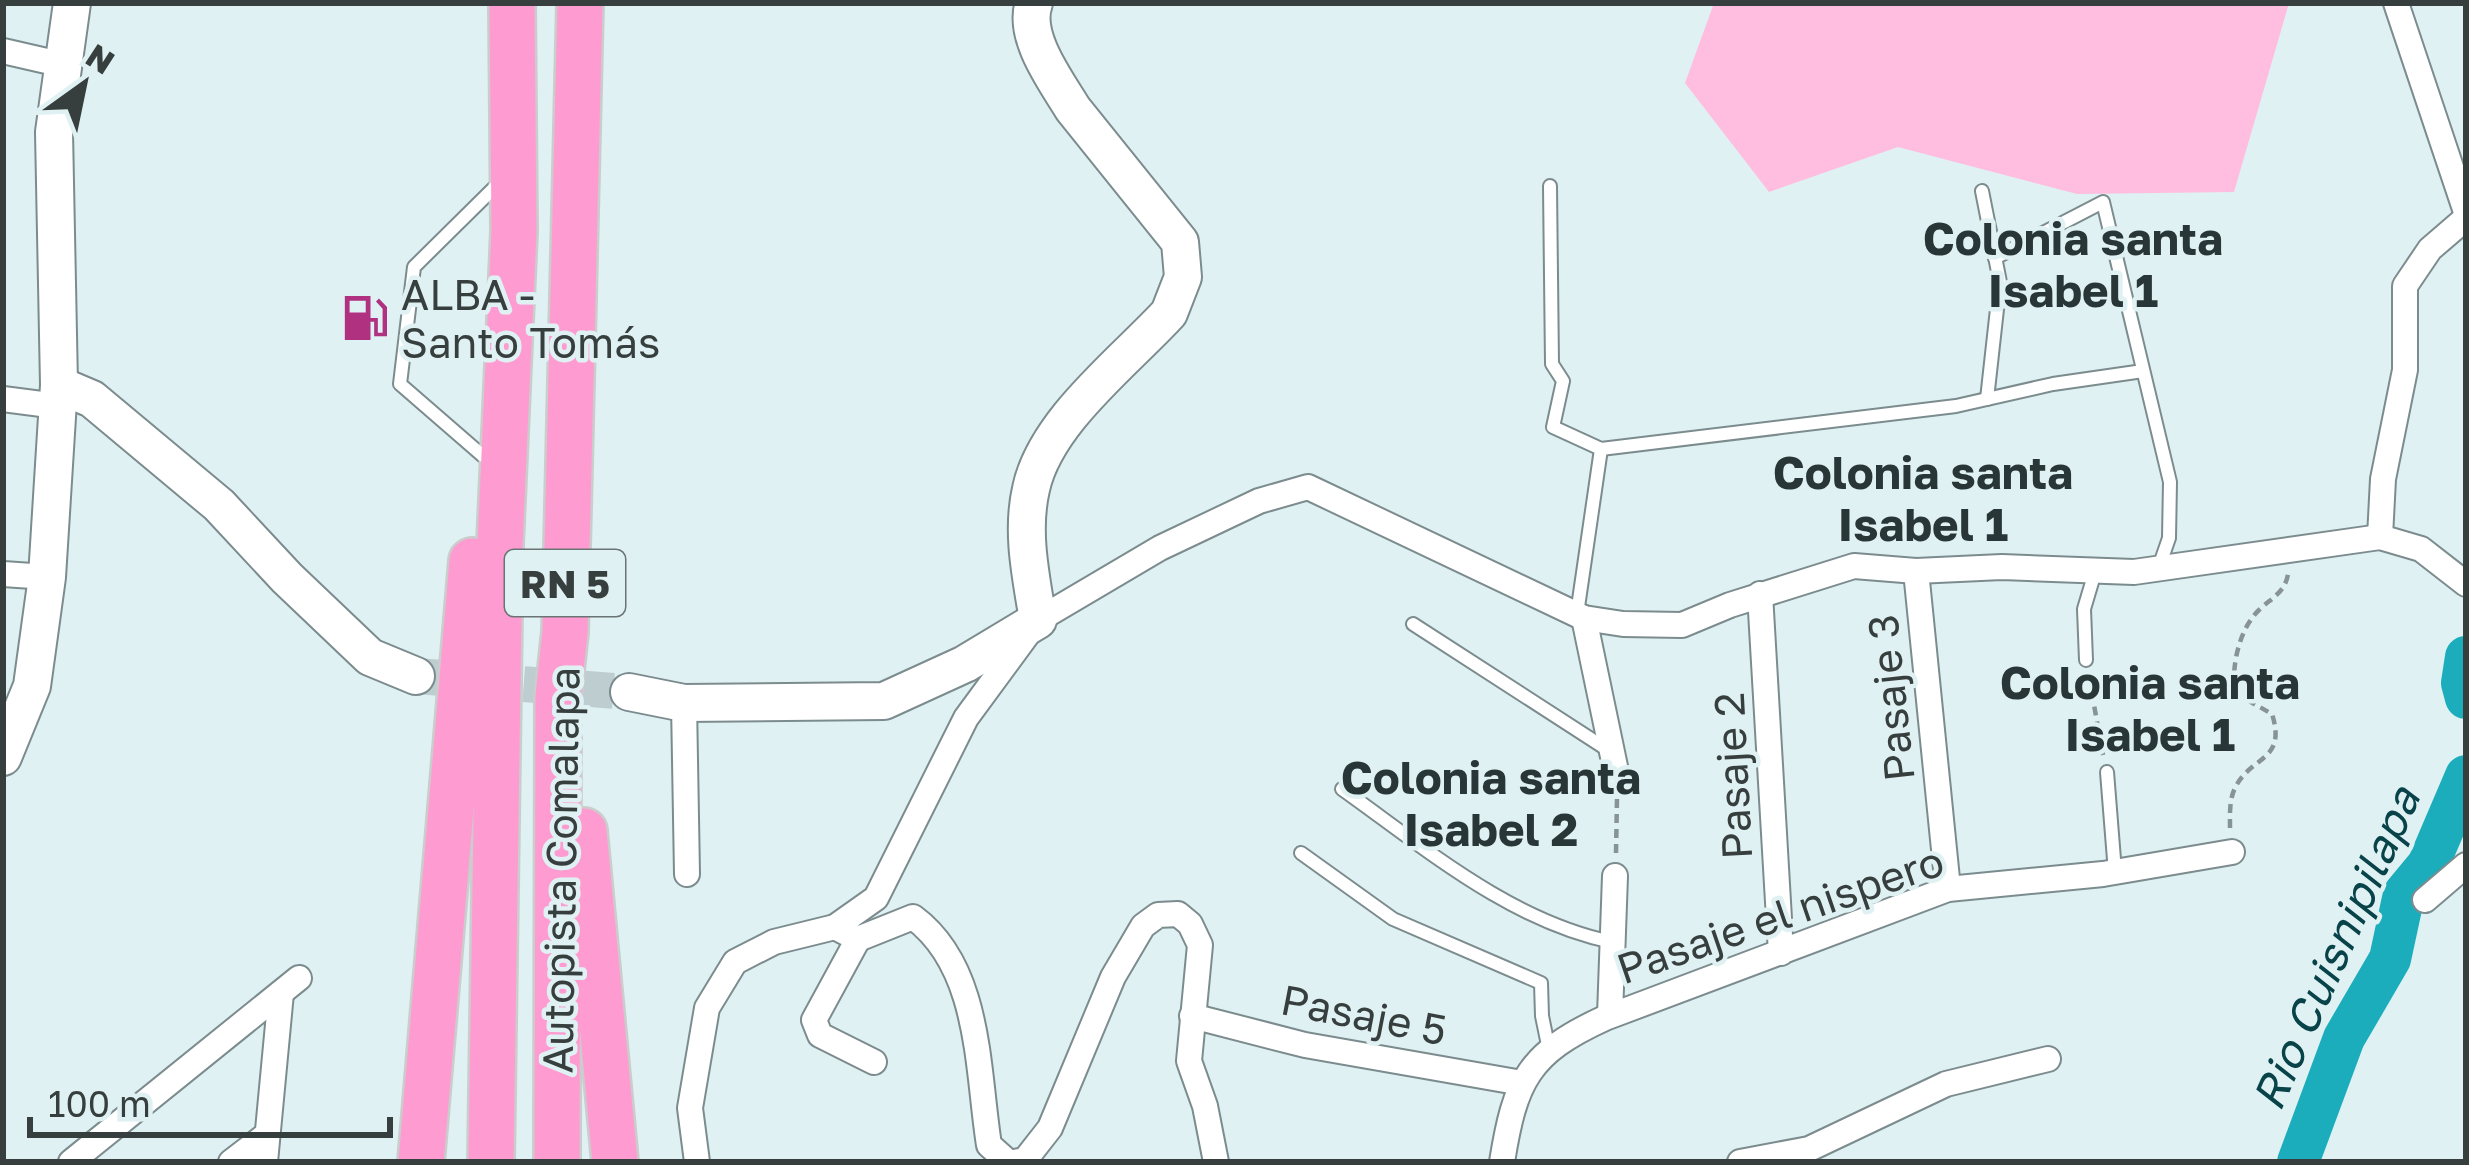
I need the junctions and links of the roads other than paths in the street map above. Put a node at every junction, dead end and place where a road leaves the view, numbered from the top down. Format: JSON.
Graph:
{"nodes":[{"id":1,"x":72,"y":3,"type":"edge"},
{"id":2,"x":512,"y":3,"type":"edge"},
{"id":3,"x":580,"y":3,"type":"edge"},
{"id":4,"x":1034,"y":3,"type":"edge"},
{"id":5,"x":2396,"y":3,"type":"edge"},
{"id":6,"x":3,"y":51,"type":"edge"},
{"id":7,"x":64,"y":65,"type":"junction"},
{"id":8,"x":514,"y":169,"type":"junction"},
{"id":9,"x":1550,"y":186,"type":"dead end"},
{"id":10,"x":1982,"y":191,"type":"dead end"},
{"id":11,"x":2466,"y":215,"type":"edge"},
{"id":12,"x":514,"y":231,"type":"junction"},
{"id":13,"x":1996,"y":258,"type":"junction"},
{"id":14,"x":2143,"y":371,"type":"junction"},
{"id":15,"x":58,"y":395,"type":"junction"},
{"id":16,"x":3,"y":399,"type":"edge"},
{"id":17,"x":1987,"y":399,"type":"junction"},
{"id":18,"x":1601,"y":449,"type":"junction"},
{"id":19,"x":483,"y":456,"type":"junction"},
{"id":20,"x":2380,"y":537,"type":"junction"},
{"id":21,"x":2159,"y":568,"type":"junction"},
{"id":22,"x":1916,"y":571,"type":"junction"},
{"id":23,"x":2096,"y":571,"type":"junction"},
{"id":24,"x":3,"y":574,"type":"edge"},
{"id":25,"x":46,"y":577,"type":"junction"},
{"id":26,"x":2466,"y":584,"type":"edge"},
{"id":27,"x":1760,"y":595,"type":"junction"},
{"id":28,"x":1581,"y":616,"type":"junction"},
{"id":29,"x":1038,"y":620,"type":"junction"},
{"id":30,"x":1413,"y":624,"type":"dead end"},
{"id":31,"x":565,"y":632,"type":"junction"},
{"id":32,"x":2086,"y":660,"type":"road end"},
{"id":33,"x":416,"y":676,"type":"tunnel mouth"},
{"id":34,"x":629,"y":692,"type":"tunnel mouth"},
{"id":35,"x":684,"y":703,"type":"junction"},
{"id":36,"x":3,"y":757,"type":"edge"},
{"id":37,"x":1616,"y":764,"type":"joint"},
{"id":38,"x":2107,"y":772,"type":"road end"},
{"id":39,"x":1342,"y":789,"type":"dead end"},
{"id":40,"x":2232,"y":852,"type":"road end"},
{"id":41,"x":1301,"y":854,"type":"dead end"},
{"id":42,"x":2466,"y":865,"type":"edge"},
{"id":43,"x":2115,"y":872,"type":"junction"},
{"id":44,"x":687,"y":874,"type":"dead end"},
{"id":45,"x":1615,"y":876,"type":"road end"},
{"id":46,"x":1948,"y":889,"type":"junction"},
{"id":47,"x":2425,"y":900,"type":"dead end"},
{"id":48,"x":847,"y":933,"type":"junction"},
{"id":49,"x":1613,"y":942,"type":"junction"},
{"id":50,"x":1781,"y":952,"type":"junction"},
{"id":51,"x":1610,"y":1015,"type":"junction"},
{"id":52,"x":1192,"y":1016,"type":"junction"},
{"id":53,"x":1549,"y":1051,"type":"junction"},
{"id":54,"x":2048,"y":1059,"type":"dead end"},
{"id":55,"x":874,"y":1062,"type":"dead end"},
{"id":56,"x":1522,"y":1083,"type":"junction"},
{"id":57,"x":265,"y":1136,"type":"junction"},
{"id":58,"x":71,"y":1162,"type":"edge"},
{"id":59,"x":232,"y":1162,"type":"edge"},
{"id":60,"x":265,"y":1162,"type":"edge"},
{"id":61,"x":421,"y":1162,"type":"edge"},
{"id":62,"x":491,"y":1162,"type":"edge"},
{"id":63,"x":557,"y":1162,"type":"edge"},
{"id":64,"x":615,"y":1162,"type":"edge"},
{"id":65,"x":697,"y":1162,"type":"edge"},
{"id":66,"x":1011,"y":1162,"type":"edge"},
{"id":67,"x":1216,"y":1162,"type":"edge"},
{"id":68,"x":1502,"y":1162,"type":"edge"},
{"id":69,"x":1740,"y":1162,"type":"edge"}],
"edges":[{"from":1,"to":7,"type":"street"},
{"from":2,"to":8,"type":"highway","name":"Autopista Comalapa","number":"RN 5"},
{"from":3,"to":31,"type":"highway","name":"Autopista Comalapa","number":"RN 5"},
{"from":4,"to":29,"type":"street"},
{"from":5,"to":11,"type":"street"},
{"from":6,"to":7,"type":"street"},
{"from":7,"to":15,"type":"street"},
{"from":8,"to":12,"type":"highway","name":"Autopista Comalapa","number":"RN 5"},
{"from":8,"to":19,"type":"lane"},
{"from":9,"to":18,"type":"lane"},
{"from":10,"to":13,"type":"lane"},
{"from":11,"to":20,"type":"street"},
{"from":12,"to":19,"type":"highway"},
{"from":12,"to":62,"type":"highway","name":"Autopista Comalapa","number":"RN 5"},
{"from":13,"to":14,"type":"lane"},
{"from":13,"to":17,"type":"lane"},
{"from":14,"to":17,"type":"lane"},
{"from":14,"to":21,"type":"lane"},
{"from":15,"to":16,"type":"street"},
{"from":15,"to":25,"type":"street"},
{"from":15,"to":33,"type":"street"},
{"from":17,"to":18,"type":"lane"},
{"from":18,"to":28,"type":"lane"},
{"from":19,"to":61,"type":"highway"},
{"from":20,"to":21,"type":"street"},
{"from":20,"to":26,"type":"street"},
{"from":21,"to":23,"type":"street"},
{"from":22,"to":23,"type":"street"},
{"from":22,"to":27,"type":"street"},
{"from":22,"to":46,"type":"street","name":"Pasaje 3"},
{"from":23,"to":32,"type":"lane"},
{"from":24,"to":25,"type":"street"},
{"from":25,"to":36,"type":"street"},
{"from":27,"to":28,"type":"street"},
{"from":27,"to":50,"type":"street","name":"Pasaje 2"},
{"from":28,"to":29,"type":"street"},
{"from":28,"to":37,"type":"street"},
{"from":29,"to":35,"type":"street"},
{"from":29,"to":48,"type":"street"},
{"from":30,"to":37,"type":"lane"},
{"from":31,"to":63,"type":"highway","name":"Autopista Comalapa","number":"RN 5"},
{"from":31,"to":64,"type":"highway"},
{"from":34,"to":35,"type":"street"},
{"from":35,"to":44,"type":"street"},
{"from":38,"to":43,"type":"lane"},
{"from":39,"to":49,"type":"lane"},
{"from":40,"to":43,"type":"street","name":"Pasaje el nispero"},
{"from":41,"to":53,"type":"lane"},
{"from":42,"to":47,"type":"street"},
{"from":43,"to":46,"type":"street","name":"Pasaje el nispero"},
{"from":45,"to":49,"type":"street"},
{"from":46,"to":50,"type":"street","name":"Pasaje el nispero"},
{"from":48,"to":55,"type":"street"},
{"from":48,"to":65,"type":"street"},
{"from":48,"to":66,"type":"street"},
{"from":49,"to":51,"type":"street"},
{"from":50,"to":51,"type":"street","name":"Pasaje el nispero"},
{"from":51,"to":53,"type":"street","name":"Pasaje el nispero"},
{"from":52,"to":56,"type":"street","name":"Pasaje 5"},
{"from":52,"to":66,"type":"street"},
{"from":52,"to":67,"type":"street"},
{"from":53,"to":56,"type":"street","name":"Pasaje el nispero"},
{"from":54,"to":69,"type":"street"},
{"from":56,"to":68,"type":"street"},
{"from":57,"to":58,"type":"street"},
{"from":57,"to":59,"type":"street"},
{"from":57,"to":60,"type":"street"}]}
